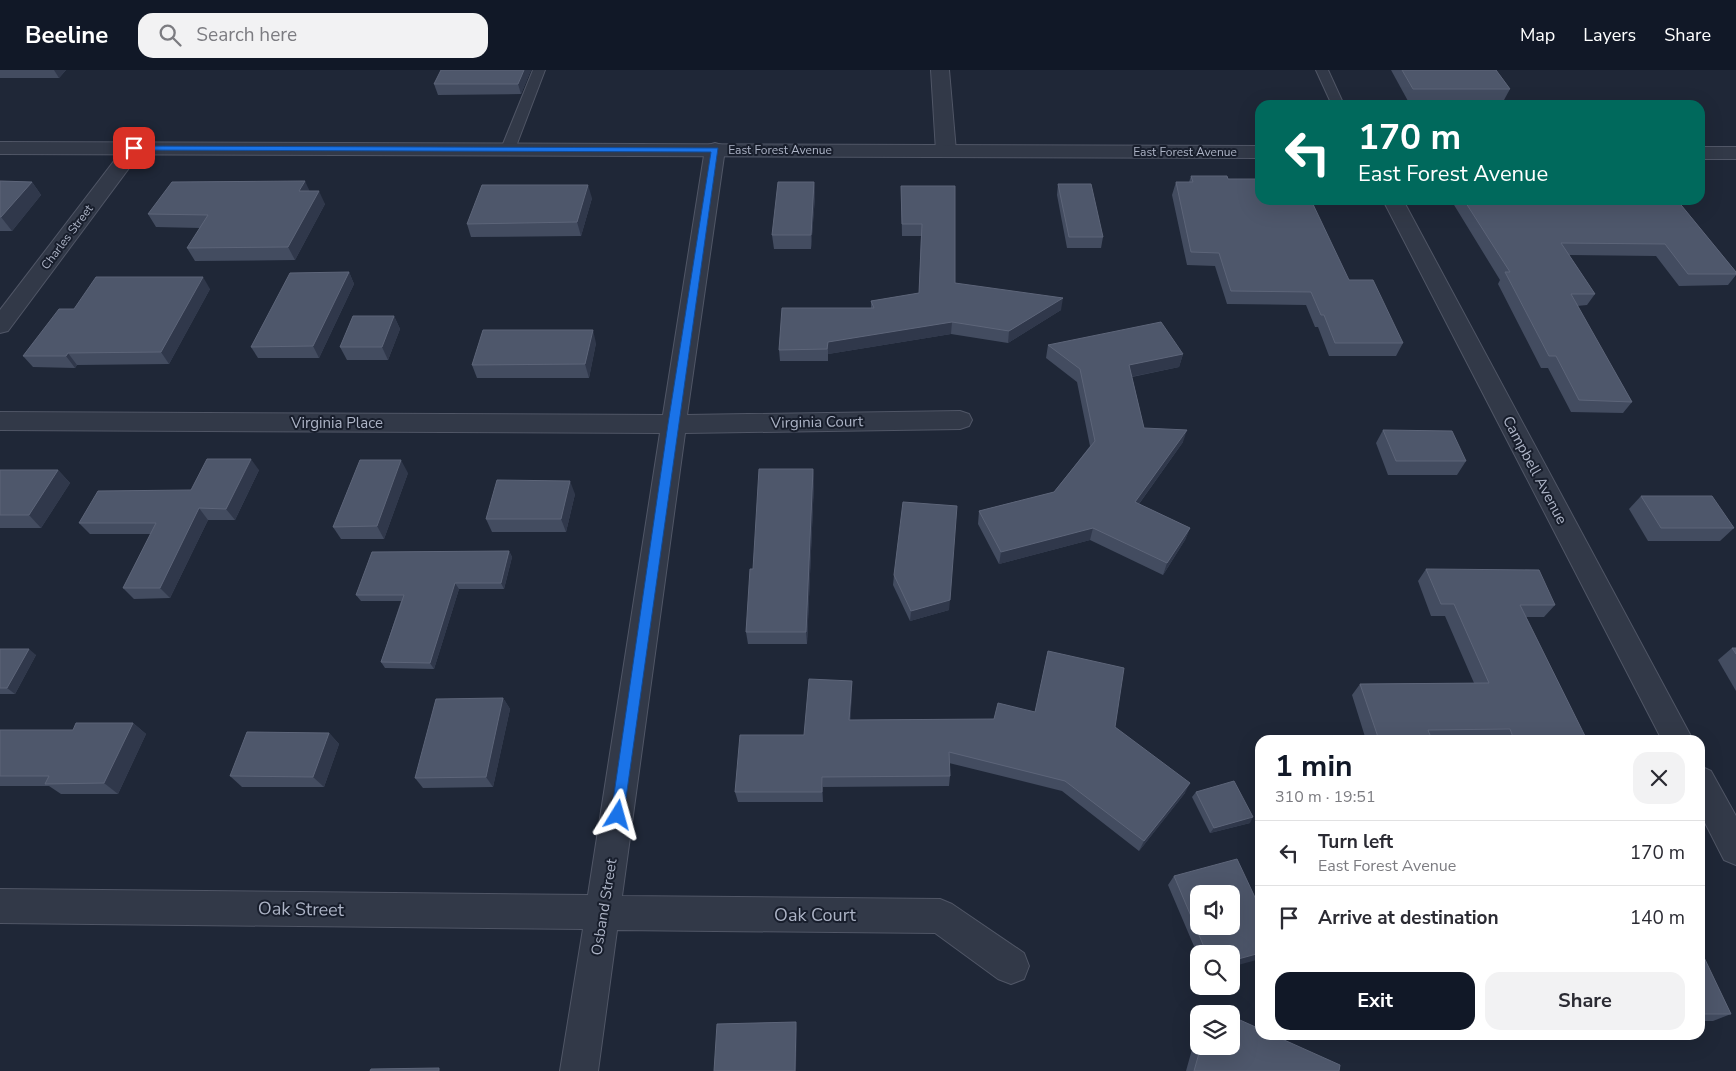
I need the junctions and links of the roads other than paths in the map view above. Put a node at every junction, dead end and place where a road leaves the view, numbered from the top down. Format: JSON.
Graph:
{"nodes":[{"id":1,"x":539,"y":70,"type":"edge"},
{"id":2,"x":940,"y":70,"type":"edge"},
{"id":3,"x":1322,"y":70,"type":"edge"},
{"id":4,"x":1336,"y":100,"type":"edge"},
{"id":5,"x":0,"y":148,"type":"edge"},
{"id":6,"x":134,"y":148,"type":"junction"},
{"id":7,"x":508,"y":149,"type":"junction"},
{"id":8,"x":715,"y":150,"type":"junction"},
{"id":9,"x":946,"y":151,"type":"junction"},
{"id":10,"x":1255,"y":152,"type":"edge"},
{"id":11,"x":1705,"y":153,"type":"edge"},
{"id":12,"x":1736,"y":153,"type":"edge"},
{"id":13,"x":1396,"y":205,"type":"edge"},
{"id":14,"x":0,"y":326,"type":"edge"},
{"id":15,"x":960,"y":420,"type":"dead end"},
{"id":16,"x":0,"y":421,"type":"edge"},
{"id":17,"x":673,"y":424,"type":"junction"},
{"id":18,"x":1675,"y":735,"type":"edge"},
{"id":19,"x":1705,"y":790,"type":"edge"},
{"id":20,"x":1736,"y":849,"type":"edge"},
{"id":21,"x":0,"y":906,"type":"edge"},
{"id":22,"x":603,"y":911,"type":"junction"},
{"id":23,"x":1011,"y":966,"type":"dead end"},
{"id":24,"x":579,"y":1071,"type":"edge"}],
"edges":[{"from":1,"to":7,"type":"lane"},
{"from":2,"to":9,"type":"street"},
{"from":3,"to":4,"type":"lane"},
{"from":5,"to":6,"type":"street","name":"East Forest Avenue"},
{"from":6,"to":7,"type":"street","name":"East Forest Avenue"},
{"from":6,"to":14,"type":"street","name":"Charles Street"},
{"from":7,"to":8,"type":"street","name":"East Forest Avenue"},
{"from":8,"to":9,"type":"street","name":"East Forest Avenue"},
{"from":8,"to":17,"type":"street","name":"Osband Street"},
{"from":9,"to":10,"type":"street","name":"East Forest Avenue"},
{"from":11,"to":12,"type":"street"},
{"from":13,"to":18,"type":"street","name":"Campbell Avenue"},
{"from":15,"to":17,"type":"street","name":"Virginia Court"},
{"from":16,"to":17,"type":"street","name":"Virginia Place"},
{"from":17,"to":22,"type":"street","name":"Osband Street"},
{"from":19,"to":20,"type":"street"},
{"from":21,"to":22,"type":"street","name":"Oak Street"},
{"from":22,"to":23,"type":"street","name":"Oak Court"},
{"from":22,"to":24,"type":"street","name":"Osband Street"}]}
